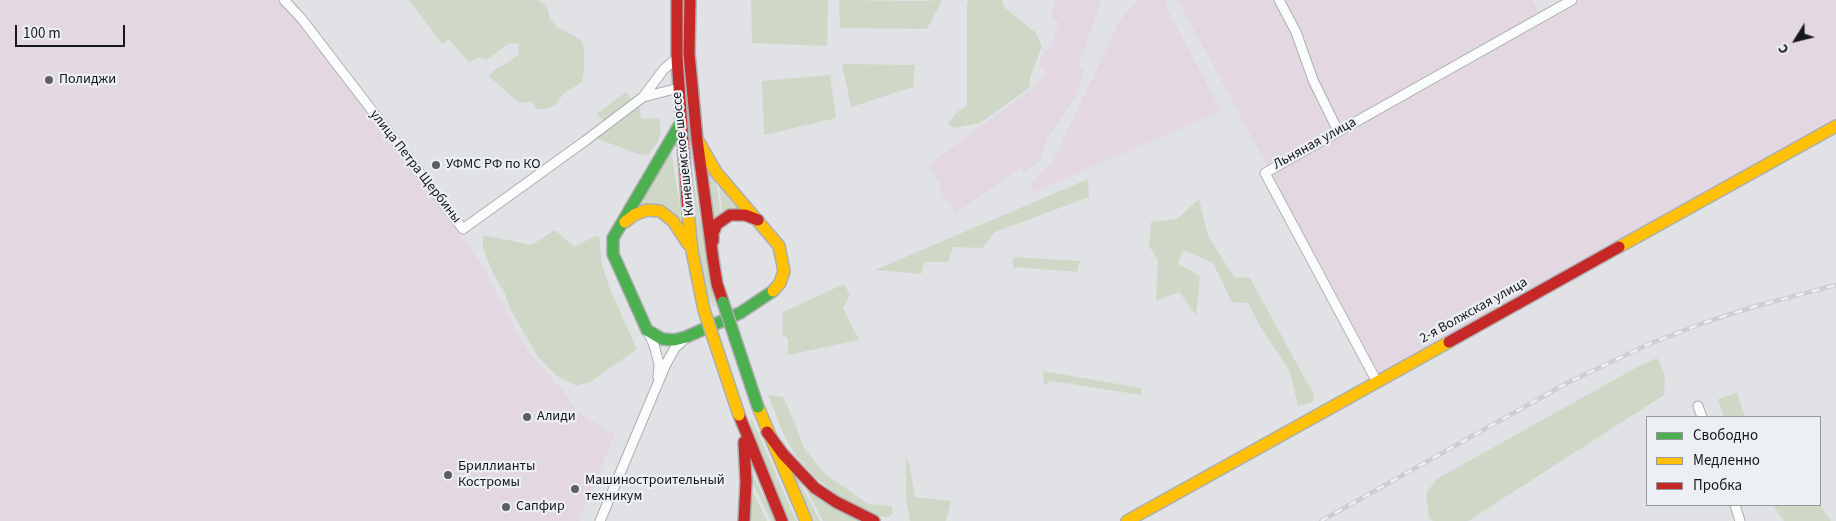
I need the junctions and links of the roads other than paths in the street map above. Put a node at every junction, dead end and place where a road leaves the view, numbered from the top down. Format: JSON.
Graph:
{"nodes":[{"id":1,"x":284,"y":0,"type":"edge"},
{"id":2,"x":677,"y":0,"type":"edge"},
{"id":3,"x":690,"y":0,"type":"edge"},
{"id":4,"x":1279,"y":0,"type":"edge"},
{"id":5,"x":1572,"y":0,"type":"edge"},
{"id":6,"x":677,"y":58,"type":"junction"},
{"id":7,"x":678,"y":88,"type":"junction"},
{"id":8,"x":643,"y":97,"type":"junction"},
{"id":9,"x":680,"y":124,"type":"junction"},
{"id":10,"x":1836,"y":126,"type":"edge"},
{"id":11,"x":1338,"y":131,"type":"junction"},
{"id":12,"x":697,"y":139,"type":"junction"},
{"id":13,"x":760,"y":222,"type":"junction"},
{"id":14,"x":620,"y":226,"type":"junction"},
{"id":15,"x":692,"y":251,"type":"junction"},
{"id":16,"x":713,"y":259,"type":"junction"},
{"id":17,"x":647,"y":330,"type":"junction"},
{"id":18,"x":686,"y":337,"type":"junction"},
{"id":19,"x":1377,"y":382,"type":"junction"},
{"id":20,"x":658,"y":384,"type":"junction"},
{"id":21,"x":1698,"y":406,"type":"dead end"},
{"id":22,"x":1702,"y":416,"type":"edge"},
{"id":23,"x":744,"y":431,"type":"junction"},
{"id":24,"x":768,"y":432,"type":"junction"},
{"id":25,"x":1734,"y":506,"type":"edge"},
{"id":26,"x":600,"y":521,"type":"edge"},
{"id":27,"x":744,"y":521,"type":"edge"},
{"id":28,"x":782,"y":521,"type":"edge"},
{"id":29,"x":806,"y":521,"type":"edge"},
{"id":30,"x":874,"y":521,"type":"edge"},
{"id":31,"x":1126,"y":521,"type":"edge"},
{"id":32,"x":1740,"y":521,"type":"edge"}],
"edges":[{"from":1,"to":8,"type":"street","name":"улица Петра Щербины"},
{"from":2,"to":6,"type":"main road","name":"Кинешемское шоссе"},
{"from":3,"to":12,"type":"main road","name":"Кинешемское шоссе"},
{"from":4,"to":11,"type":"street"},
{"from":5,"to":11,"type":"street","name":"Льняная улица"},
{"from":6,"to":7,"type":"main road","name":"Кинешемское шоссе"},
{"from":6,"to":8,"type":"street","name":"улица Петра Щербины"},
{"from":7,"to":8,"type":"street","name":"улица Петра Щербины"},
{"from":7,"to":9,"type":"main road","name":"Кинешемское шоссе"},
{"from":9,"to":14,"type":"main road"},
{"from":9,"to":15,"type":"main road","name":"Кинешемское шоссе"},
{"from":10,"to":19,"type":"main road","name":"2-я Волжская улица"},
{"from":11,"to":19,"type":"street","name":"Льняная улица"},
{"from":12,"to":13,"type":"main road"},
{"from":12,"to":16,"type":"main road","name":"Кинешемское шоссе"},
{"from":13,"to":16,"type":"main road"},
{"from":13,"to":18,"type":"main road"},
{"from":14,"to":15,"type":"main road"},
{"from":14,"to":17,"type":"main road"},
{"from":15,"to":23,"type":"main road","bridge":true},
{"from":16,"to":24,"type":"main road","name":"Кинешемское шоссе","bridge":true},
{"from":17,"to":18,"type":"main road"},
{"from":17,"to":20,"type":"street"},
{"from":18,"to":20,"type":"street"},
{"from":19,"to":31,"type":"main road","name":"2-я Волжская улица"},
{"from":20,"to":26,"type":"street"},
{"from":21,"to":22,"type":"street"},
{"from":23,"to":27,"type":"main road"},
{"from":23,"to":28,"type":"main road"},
{"from":24,"to":29,"type":"main road"},
{"from":24,"to":30,"type":"main road"},
{"from":25,"to":32,"type":"street"}]}
